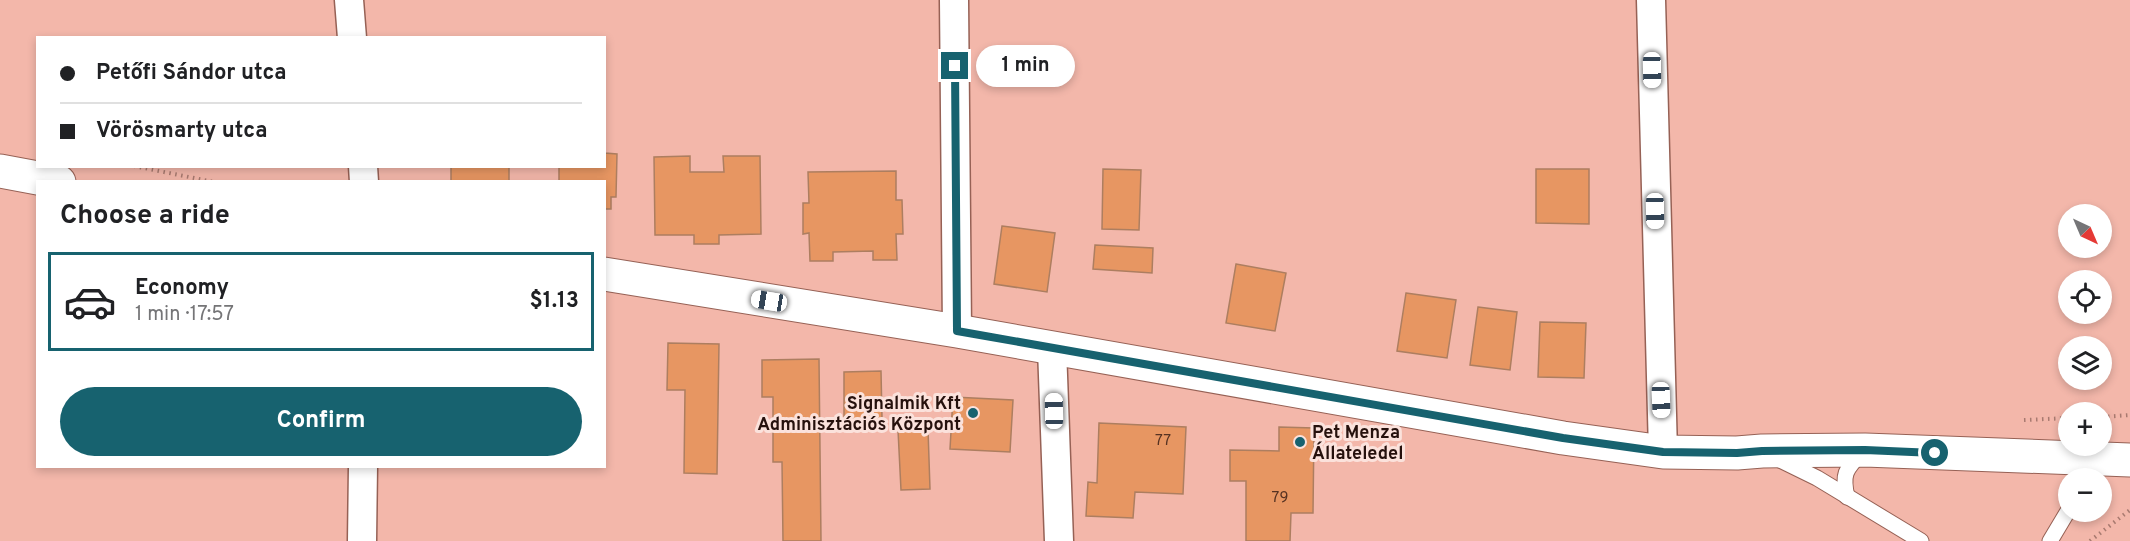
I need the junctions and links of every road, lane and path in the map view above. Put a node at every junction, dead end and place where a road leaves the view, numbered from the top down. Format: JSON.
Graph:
{"nodes":[{"id":1,"x":349,"y":0,"type":"edge"},
{"id":2,"x":954,"y":0,"type":"edge"},
{"id":3,"x":1651,"y":0,"type":"edge"},
{"id":4,"x":352,"y":36,"type":"edge"},
{"id":5,"x":144,"y":168,"type":"edge"},
{"id":6,"x":0,"y":171,"type":"edge"},
{"id":7,"x":48,"y":180,"type":"edge"},
{"id":8,"x":204,"y":180,"type":"edge"},
{"id":9,"x":606,"y":274,"type":"edge"},
{"id":10,"x":957,"y":331,"type":"junction"},
{"id":11,"x":1052,"y":348,"type":"junction"},
{"id":12,"x":2130,"y":415,"type":"edge"},
{"id":13,"x":2112,"y":416,"type":"edge"},
{"id":14,"x":2058,"y":418,"type":"edge"},
{"id":15,"x":2023,"y":420,"type":"dead end"},
{"id":16,"x":1865,"y":450,"type":"junction"},
{"id":17,"x":1762,"y":451,"type":"junction"},
{"id":18,"x":1663,"y":452,"type":"junction"},
{"id":19,"x":2130,"y":460,"type":"edge"},
{"id":20,"x":363,"y":468,"type":"edge"},
{"id":21,"x":1847,"y":497,"type":"junction"},
{"id":22,"x":2130,"y":510,"type":"edge"},
{"id":23,"x":2061,"y":522,"type":"edge"},
{"id":24,"x":362,"y":541,"type":"edge"},
{"id":25,"x":1059,"y":541,"type":"edge"},
{"id":26,"x":1921,"y":541,"type":"edge"},
{"id":27,"x":2050,"y":541,"type":"edge"},
{"id":28,"x":2090,"y":541,"type":"edge"}],
"edges":[{"from":1,"to":4,"type":"street"},
{"from":2,"to":10,"type":"street"},
{"from":3,"to":18,"type":"street"},
{"from":5,"to":8,"type":"path"},
{"from":6,"to":7,"type":"street"},
{"from":9,"to":10,"type":"street"},
{"from":10,"to":11,"type":"street"},
{"from":11,"to":18,"type":"street"},
{"from":11,"to":25,"type":"street"},
{"from":12,"to":13,"type":"path"},
{"from":14,"to":15,"type":"path"},
{"from":16,"to":17,"type":"street"},
{"from":16,"to":19,"type":"street"},
{"from":16,"to":21,"type":"lane"},
{"from":17,"to":18,"type":"street"},
{"from":17,"to":21,"type":"lane"},
{"from":20,"to":24,"type":"street"},
{"from":21,"to":26,"type":"lane"},
{"from":22,"to":28,"type":"path"},
{"from":23,"to":27,"type":"lane"}]}
